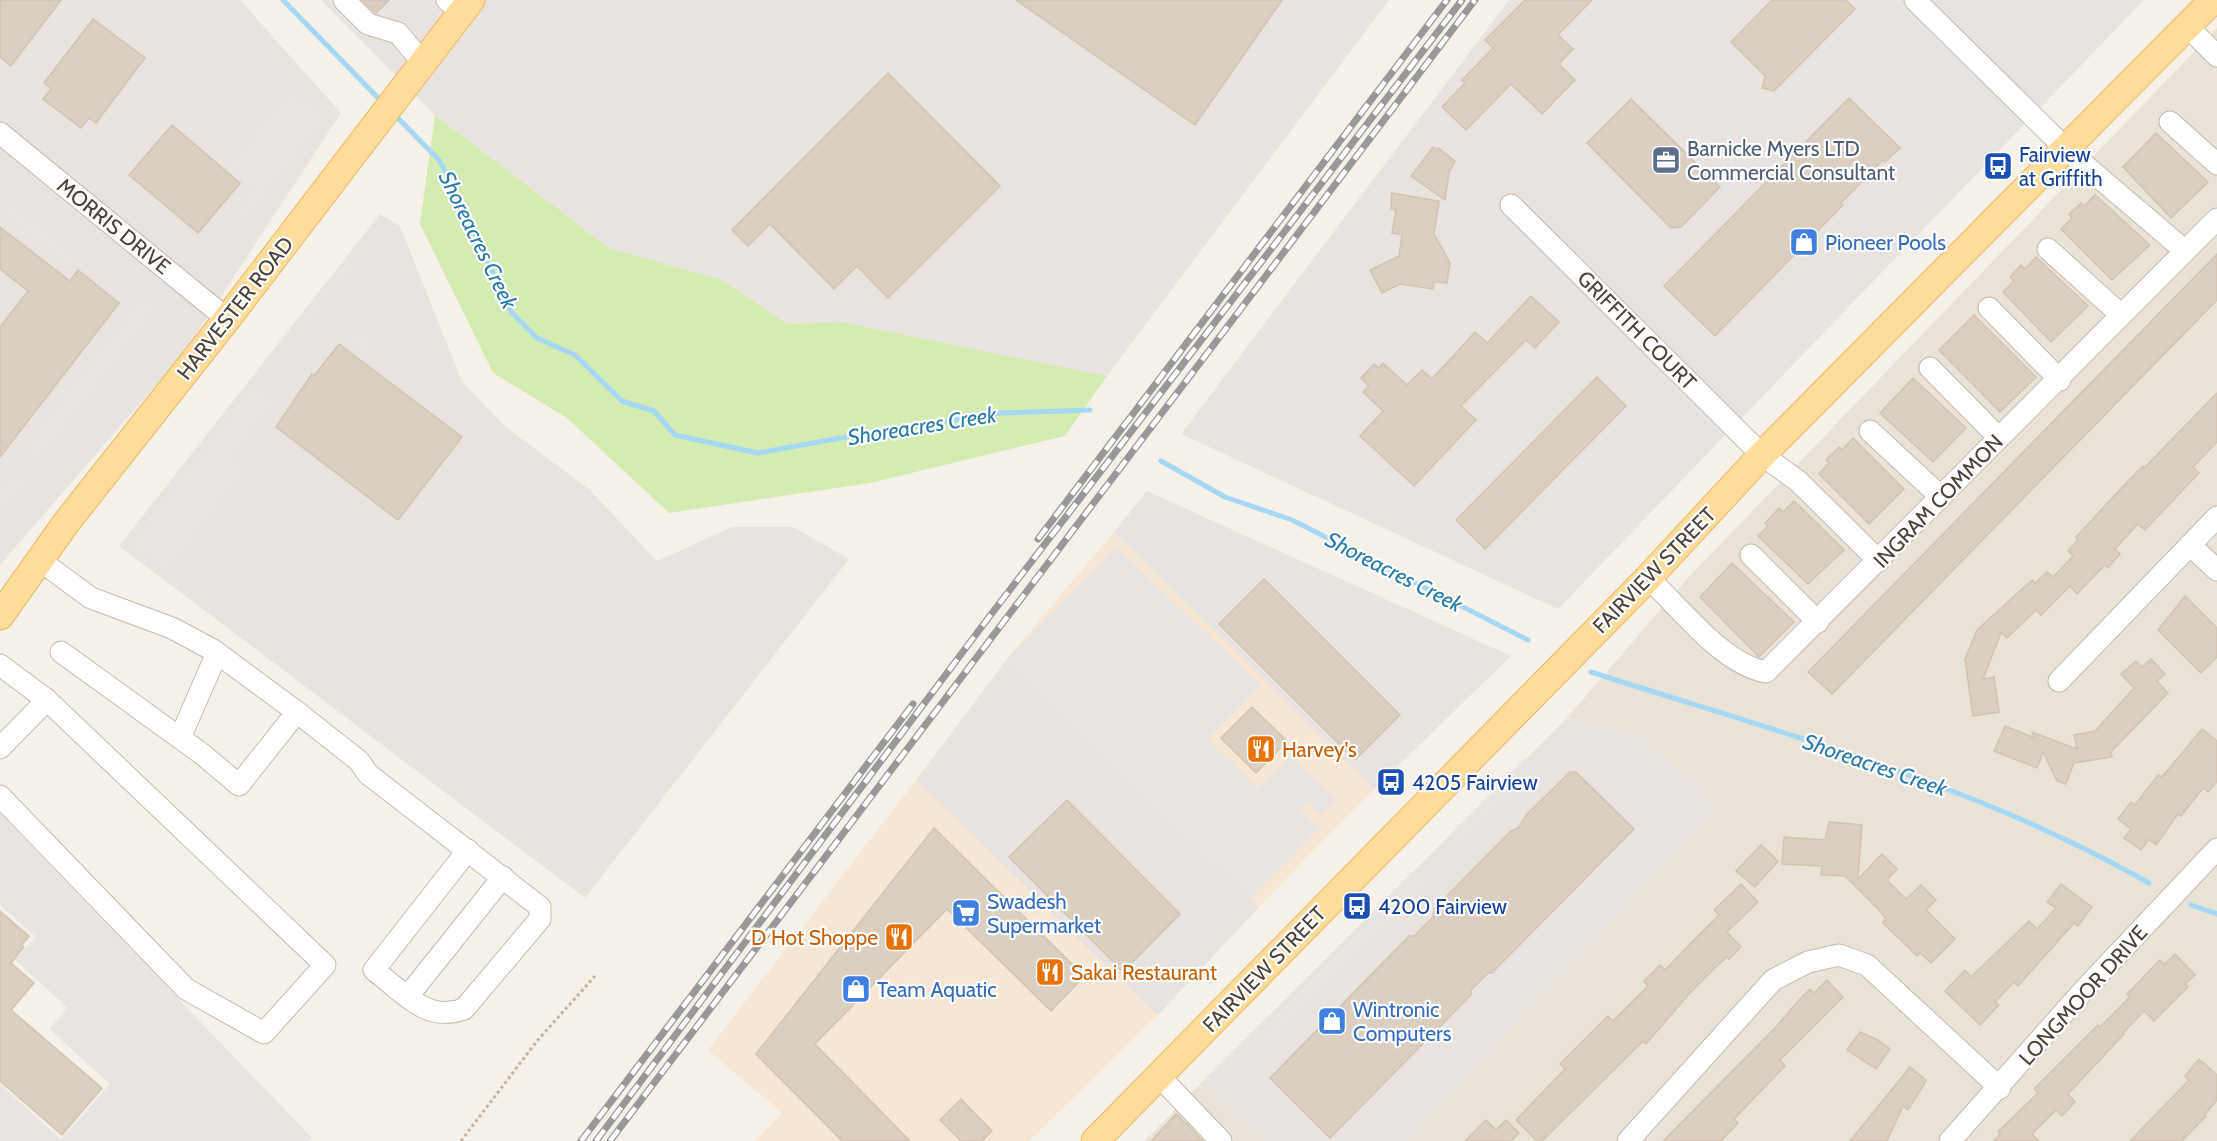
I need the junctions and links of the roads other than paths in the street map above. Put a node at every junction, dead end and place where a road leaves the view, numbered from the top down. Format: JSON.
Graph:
{"nodes":[{"id":1,"x":344,"y":0,"type":"edge"},
{"id":2,"x":1915,"y":0,"type":"edge"},
{"id":3,"x":2213,"y":0,"type":"edge"},
{"id":4,"x":460,"y":4,"type":"edge"},
{"id":5,"x":2188,"y":27,"type":"junction"},
{"id":6,"x":2217,"y":56,"type":"edge"},
{"id":7,"x":423,"y":63,"type":"junction"},
{"id":8,"x":2170,"y":122,"type":"dead end"},
{"id":9,"x":0,"y":133,"type":"edge"},
{"id":10,"x":2067,"y":150,"type":"junction"},
{"id":11,"x":2217,"y":164,"type":"edge"},
{"id":12,"x":1510,"y":205,"type":"dead end"},
{"id":13,"x":2217,"y":219,"type":"edge"},
{"id":14,"x":2048,"y":249,"type":"dead end"},
{"id":15,"x":2184,"y":250,"type":"junction"},
{"id":16,"x":1989,"y":308,"type":"dead end"},
{"id":17,"x":2120,"y":314,"type":"junction"},
{"id":18,"x":227,"y":319,"type":"junction"},
{"id":19,"x":1930,"y":368,"type":"dead end"},
{"id":20,"x":2060,"y":380,"type":"junction"},
{"id":21,"x":1870,"y":431,"type":"dead end"},
{"id":22,"x":1999,"y":438,"type":"junction"},
{"id":23,"x":1762,"y":455,"type":"junction"},
{"id":24,"x":1941,"y":497,"type":"junction"},
{"id":25,"x":2217,"y":517,"type":"edge"},
{"id":26,"x":2190,"y":545,"type":"junction"},
{"id":27,"x":1751,"y":555,"type":"dead end"},
{"id":28,"x":39,"y":560,"type":"junction"},
{"id":29,"x":1879,"y":561,"type":"junction"},
{"id":30,"x":2217,"y":570,"type":"edge"},
{"id":31,"x":1648,"y":578,"type":"junction"},
{"id":32,"x":0,"y":616,"type":"edge"},
{"id":33,"x":1818,"y":622,"type":"junction"},
{"id":34,"x":61,"y":652,"type":"dead end"},
{"id":35,"x":217,"y":653,"type":"junction"},
{"id":36,"x":0,"y":665,"type":"edge"},
{"id":37,"x":2059,"y":681,"type":"dead end"},
{"id":38,"x":47,"y":700,"type":"junction"},
{"id":39,"x":297,"y":712,"type":"junction"},
{"id":40,"x":180,"y":738,"type":"junction"},
{"id":41,"x":0,"y":748,"type":"edge"},
{"id":42,"x":0,"y":796,"type":"edge"},
{"id":43,"x":2217,"y":849,"type":"edge"},
{"id":44,"x":468,"y":850,"type":"junction"},
{"id":45,"x":503,"y":877,"type":"junction"},
{"id":46,"x":408,"y":996,"type":"junction"},
{"id":47,"x":1159,"y":1076,"type":"junction"},
{"id":48,"x":2000,"y":1088,"type":"junction"},
{"id":49,"x":1095,"y":1141,"type":"edge"},
{"id":50,"x":1221,"y":1141,"type":"edge"},
{"id":51,"x":1628,"y":1141,"type":"edge"},
{"id":52,"x":1950,"y":1141,"type":"edge"}],
"edges":[{"from":1,"to":7,"type":"street"},
{"from":2,"to":10,"type":"street"},
{"from":3,"to":5,"type":"main road","name":"FAIRVIEW STREET"},
{"from":4,"to":7,"type":"main road","name":"HARVESTER ROAD"},
{"from":5,"to":6,"type":"street"},
{"from":5,"to":10,"type":"main road","name":"FAIRVIEW STREET"},
{"from":7,"to":18,"type":"main road","name":"HARVESTER ROAD"},
{"from":8,"to":11,"type":"street"},
{"from":9,"to":18,"type":"street","name":"MORRIS DRIVE"},
{"from":10,"to":15,"type":"street"},
{"from":10,"to":23,"type":"main road","name":"FAIRVIEW STREET"},
{"from":12,"to":23,"type":"street","name":"GRIFFITH COURT"},
{"from":13,"to":15,"type":"street","name":"INGRAM COMMON"},
{"from":14,"to":17,"type":"street"},
{"from":15,"to":17,"type":"street","name":"INGRAM COMMON"},
{"from":16,"to":20,"type":"street"},
{"from":17,"to":20,"type":"street","name":"INGRAM COMMON"},
{"from":18,"to":28,"type":"main road","name":"HARVESTER ROAD"},
{"from":19,"to":22,"type":"street"},
{"from":20,"to":22,"type":"street","name":"INGRAM COMMON"},
{"from":21,"to":24,"type":"street"},
{"from":22,"to":24,"type":"street","name":"INGRAM COMMON"},
{"from":23,"to":29,"type":"street","name":"GRIFFITH COURT"},
{"from":23,"to":31,"type":"main road","name":"FAIRVIEW STREET"},
{"from":24,"to":29,"type":"street","name":"INGRAM COMMON"},
{"from":25,"to":26,"type":"street"},
{"from":26,"to":30,"type":"street"},
{"from":26,"to":37,"type":"street"},
{"from":27,"to":33,"type":"street"},
{"from":28,"to":32,"type":"main road","name":"HARVESTER ROAD"},
{"from":28,"to":35,"type":"street"},
{"from":29,"to":33,"type":"street","name":"INGRAM COMMON"},
{"from":31,"to":33,"type":"street","name":"INGRAM COMMON"},
{"from":31,"to":47,"type":"main road","name":"FAIRVIEW STREET"},
{"from":34,"to":40,"type":"street"},
{"from":35,"to":39,"type":"street"},
{"from":35,"to":40,"type":"street"},
{"from":36,"to":38,"type":"street"},
{"from":38,"to":41,"type":"street"},
{"from":38,"to":42,"type":"street"},
{"from":39,"to":40,"type":"street"},
{"from":39,"to":44,"type":"street"},
{"from":43,"to":48,"type":"street","name":"LONGMOOR DRIVE"},
{"from":44,"to":45,"type":"street"},
{"from":44,"to":46,"type":"street"},
{"from":45,"to":46,"type":"street"},
{"from":45,"to":46,"type":"street"},
{"from":47,"to":49,"type":"main road","name":"FAIRVIEW STREET"},
{"from":47,"to":50,"type":"street"},
{"from":48,"to":51,"type":"street"},
{"from":48,"to":52,"type":"street","name":"LONGMOOR DRIVE"}]}
